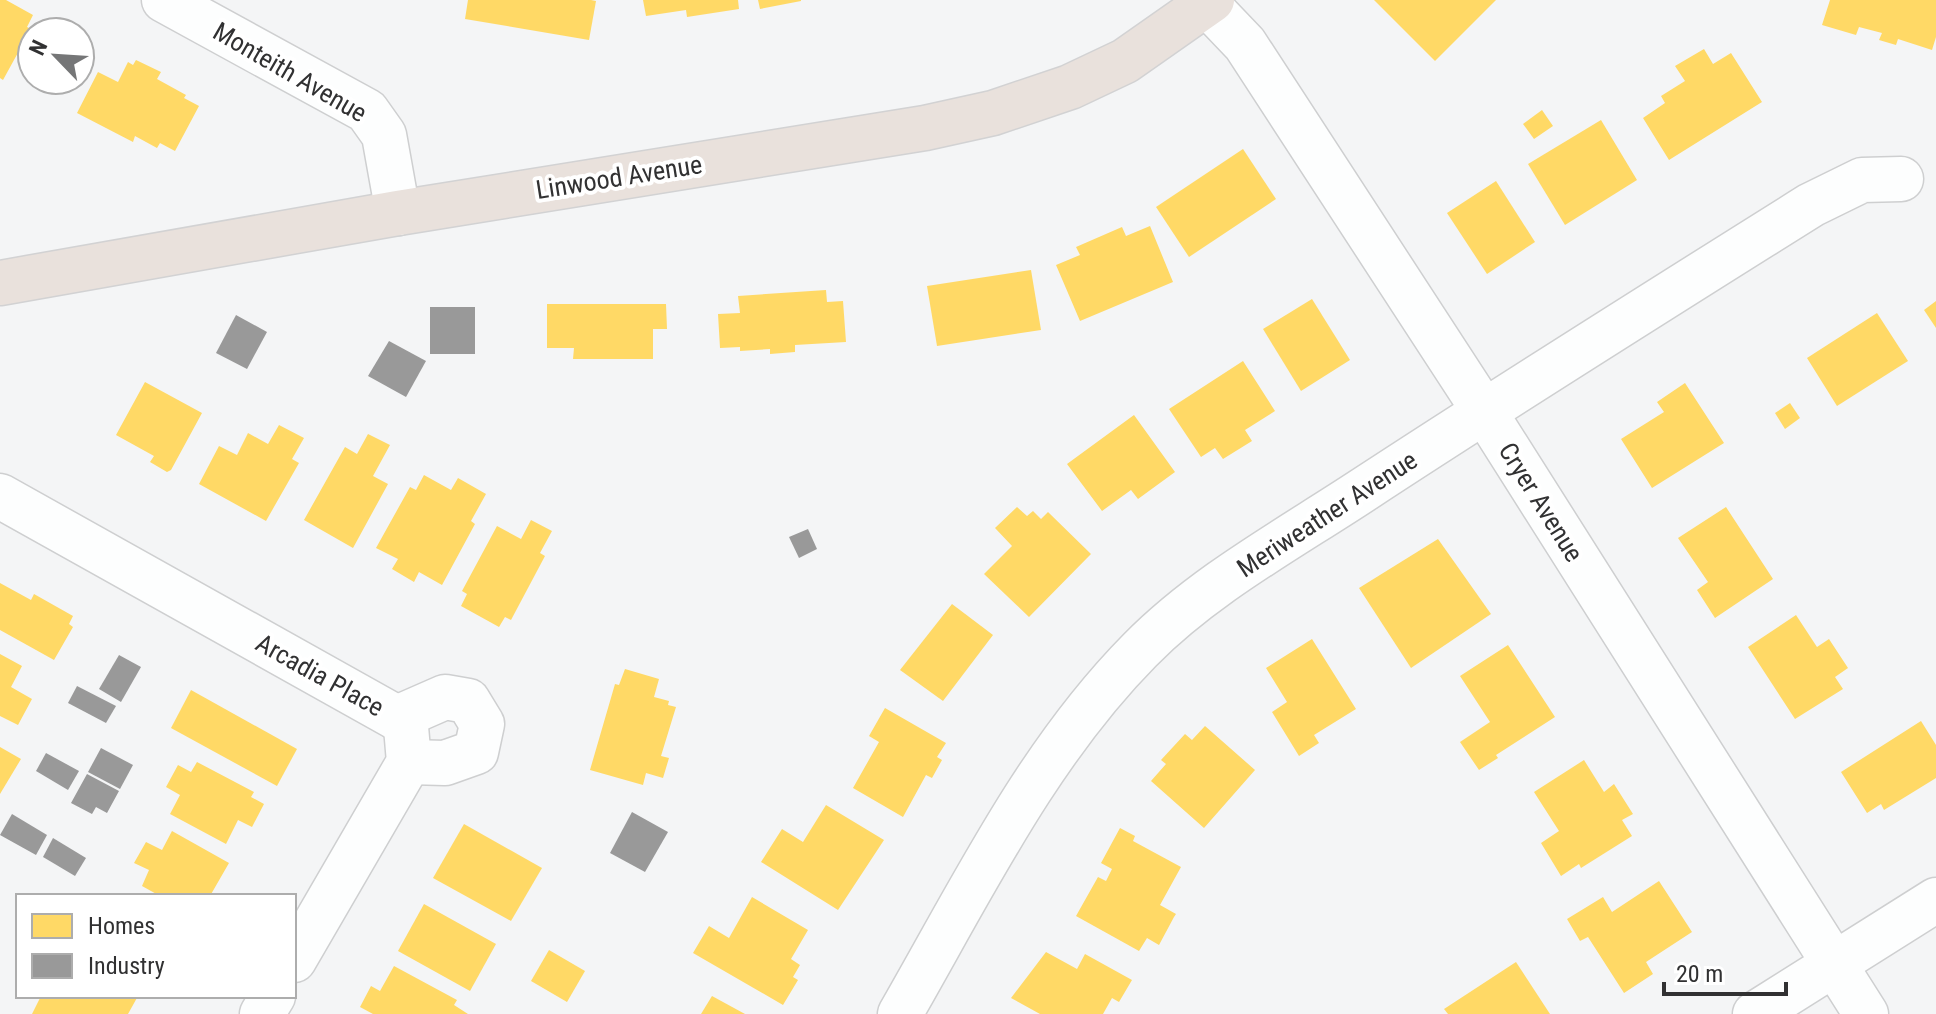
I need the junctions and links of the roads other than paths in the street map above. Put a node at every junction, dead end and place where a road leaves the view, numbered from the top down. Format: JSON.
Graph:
{"nodes":[{"id":1,"x":164,"y":0,"type":"edge"},
{"id":2,"x":1207,"y":2,"type":"edge"},
{"id":3,"x":1901,"y":179,"type":"dead end"},
{"id":4,"x":398,"y":213,"type":"junction"},
{"id":5,"x":0,"y":283,"type":"edge"},
{"id":6,"x":1484,"y":411,"type":"junction"},
{"id":7,"x":1,"y":495,"type":"edge"},
{"id":8,"x":397,"y":718,"type":"junction"},
{"id":9,"x":409,"y":762,"type":"junction"},
{"id":10,"x":1936,"y":900,"type":"edge"},
{"id":11,"x":296,"y":957,"type":"edge"},
{"id":12,"x":1834,"y":964,"type":"junction"},
{"id":13,"x":900,"y":1014,"type":"edge"},
{"id":14,"x":1755,"y":1014,"type":"edge"},
{"id":15,"x":1866,"y":1014,"type":"edge"}],
"edges":[{"from":1,"to":4,"type":"street","name":"Monteith Avenue"},
{"from":2,"to":4,"type":"main road","name":"Linwood Avenue"},
{"from":2,"to":6,"type":"street","name":"Cryer Avenue"},
{"from":3,"to":6,"type":"street","name":"Meriweather Avenue"},
{"from":4,"to":5,"type":"main road","name":"Linwood Avenue"},
{"from":6,"to":12,"type":"street","name":"Cryer Avenue"},
{"from":6,"to":13,"type":"street","name":"Meriweather Avenue"},
{"from":7,"to":8,"type":"street","name":"Arcadia Place"},
{"from":8,"to":9,"type":"street","name":"Arcadia Place"},
{"from":8,"to":9,"type":"street"},
{"from":9,"to":11,"type":"street"},
{"from":10,"to":12,"type":"street"},
{"from":12,"to":14,"type":"street"},
{"from":12,"to":15,"type":"street","name":"Cryer Avenue"}]}
